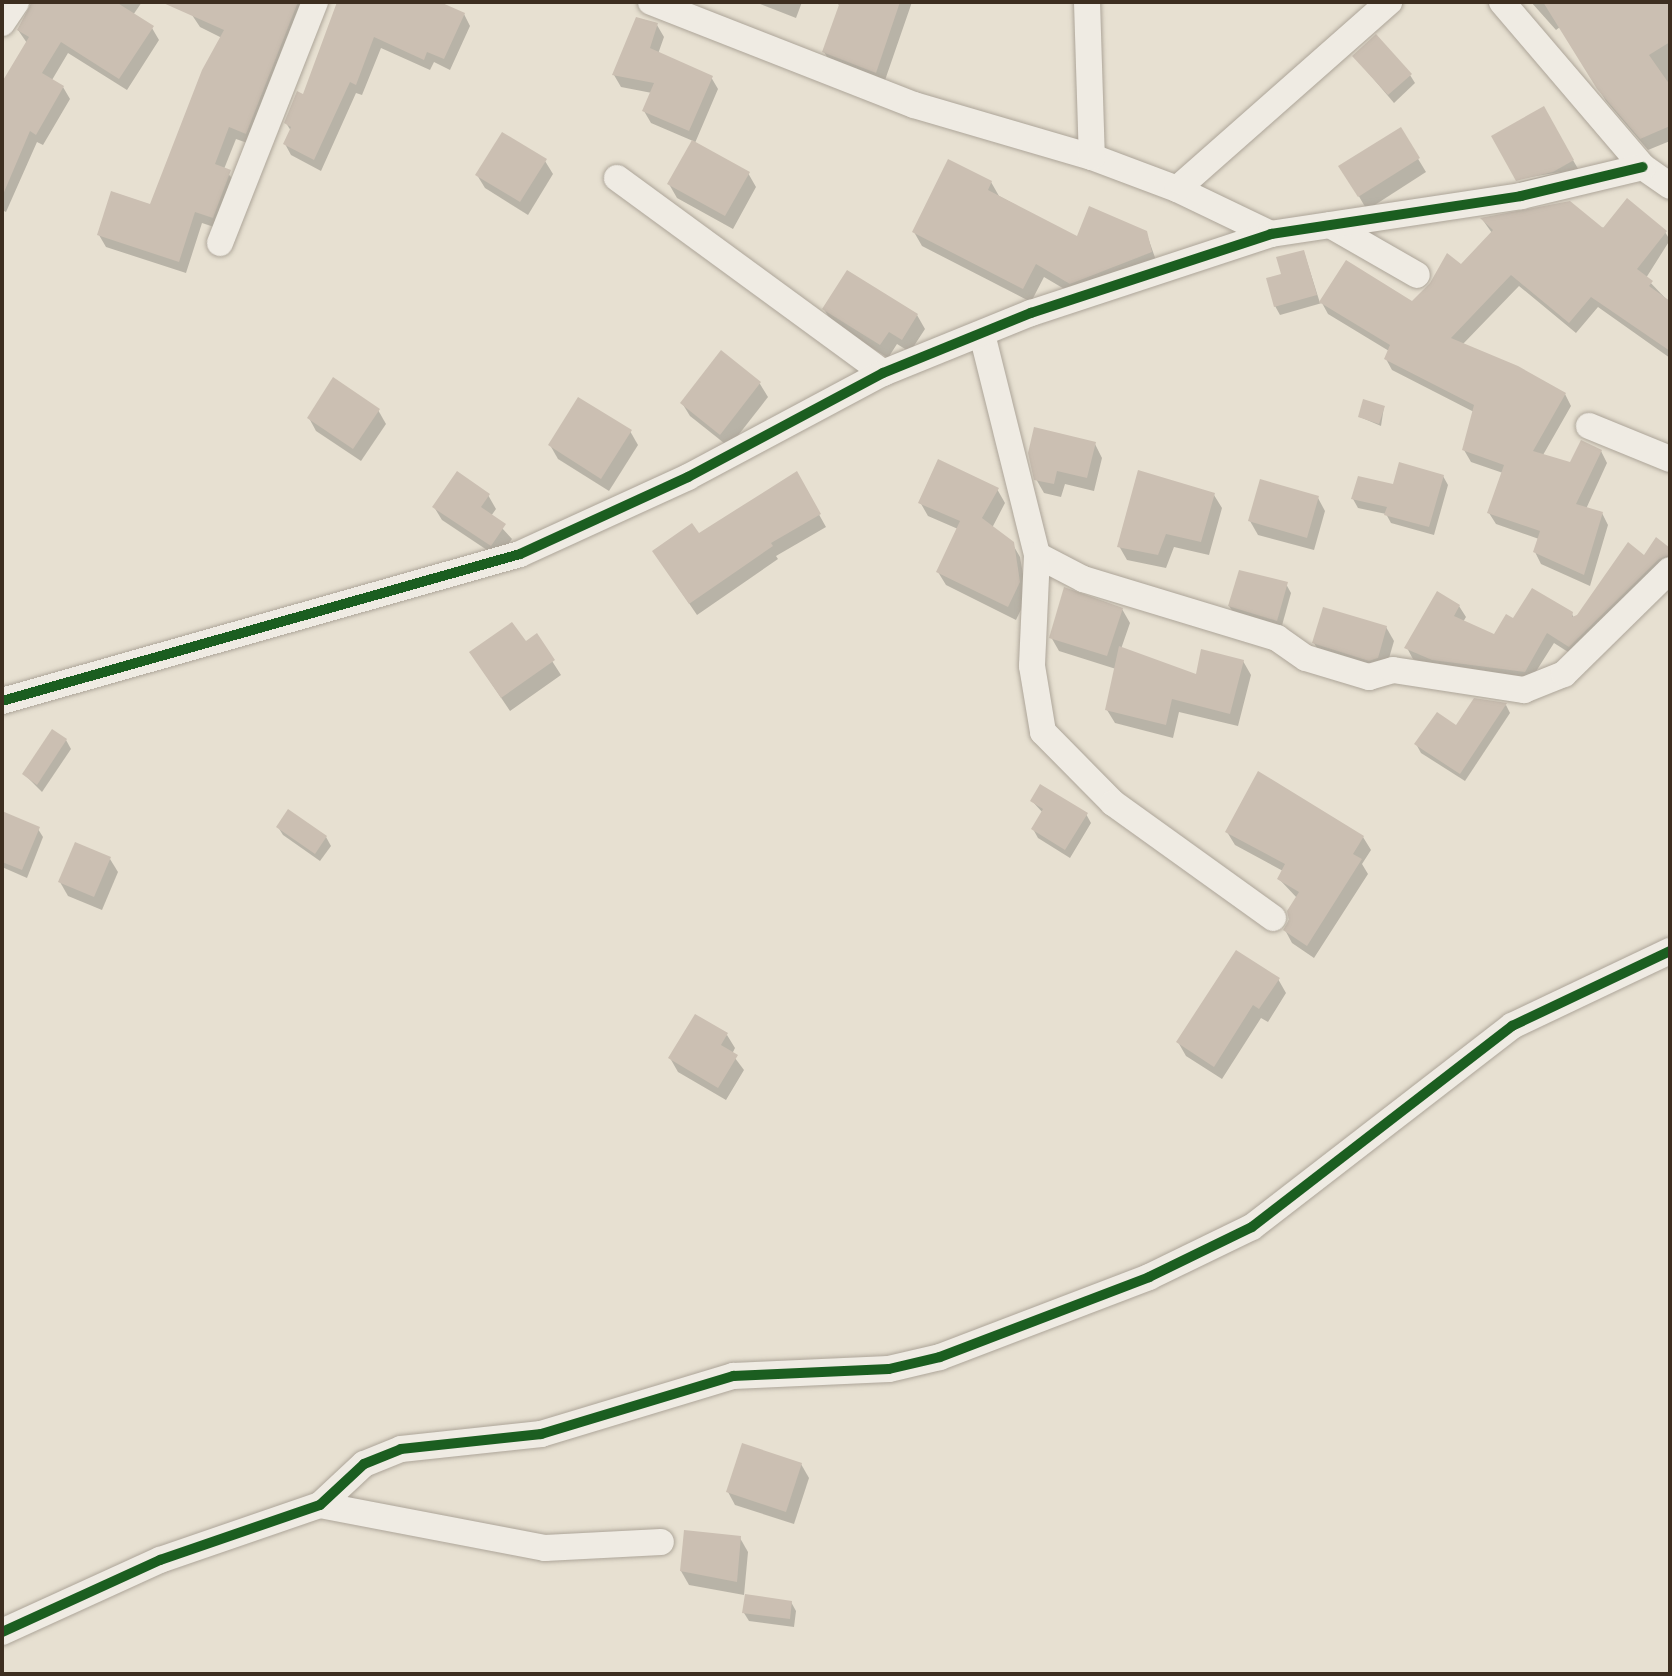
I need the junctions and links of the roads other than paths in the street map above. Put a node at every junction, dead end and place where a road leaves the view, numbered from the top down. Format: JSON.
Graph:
{"nodes":[{"id":1,"x":16,"y":2,"type":"edge"},
{"id":2,"x":315,"y":2,"type":"edge"},
{"id":3,"x":650,"y":2,"type":"edge"},
{"id":4,"x":1087,"y":2,"type":"edge"},
{"id":5,"x":1389,"y":2,"type":"edge"},
{"id":6,"x":1502,"y":2,"type":"edge"},
{"id":7,"x":682,"y":6,"type":"edge"},
{"id":8,"x":2,"y":23,"type":"edge"},
{"id":9,"x":1092,"y":157,"type":"junction"},
{"id":10,"x":1643,"y":167,"type":"junction"},
{"id":11,"x":617,"y":178,"type":"dead end"},
{"id":12,"x":1670,"y":186,"type":"edge"},
{"id":13,"x":1177,"y":189,"type":"junction"},
{"id":14,"x":1330,"y":225,"type":"junction"},
{"id":15,"x":1272,"y":233,"type":"junction"},
{"id":16,"x":220,"y":243,"type":"dead end"},
{"id":17,"x":1418,"y":275,"type":"dead end"},
{"id":18,"x":982,"y":334,"type":"junction"},
{"id":19,"x":883,"y":373,"type":"junction"},
{"id":20,"x":1589,"y":426,"type":"dead end"},
{"id":21,"x":1670,"y":459,"type":"edge"},
{"id":22,"x":1037,"y":555,"type":"junction"},
{"id":23,"x":1670,"y":570,"type":"edge"},
{"id":24,"x":2,"y":701,"type":"edge"},
{"id":25,"x":1273,"y":918,"type":"dead end"},
{"id":26,"x":1670,"y":951,"type":"edge"},
{"id":27,"x":320,"y":1505,"type":"junction"},
{"id":28,"x":662,"y":1542,"type":"dead end"},
{"id":29,"x":2,"y":1632,"type":"edge"}],
"edges":[{"from":1,"to":8,"type":"street"},
{"from":2,"to":16,"type":"street"},
{"from":3,"to":7,"type":"street"},
{"from":4,"to":9,"type":"street"},
{"from":5,"to":13,"type":"street"},
{"from":6,"to":10,"type":"street"},
{"from":7,"to":9,"type":"street"},
{"from":9,"to":13,"type":"street"},
{"from":10,"to":12,"type":"street"},
{"from":10,"to":14,"type":"street"},
{"from":11,"to":19,"type":"street"},
{"from":13,"to":15,"type":"street"},
{"from":14,"to":15,"type":"street"},
{"from":14,"to":17,"type":"street"},
{"from":15,"to":18,"type":"street"},
{"from":18,"to":19,"type":"street"},
{"from":18,"to":22,"type":"street"},
{"from":19,"to":24,"type":"street"},
{"from":20,"to":21,"type":"street"},
{"from":22,"to":23,"type":"street"},
{"from":22,"to":25,"type":"street"},
{"from":26,"to":27,"type":"street"},
{"from":27,"to":28,"type":"street"},
{"from":27,"to":29,"type":"street"}]}
